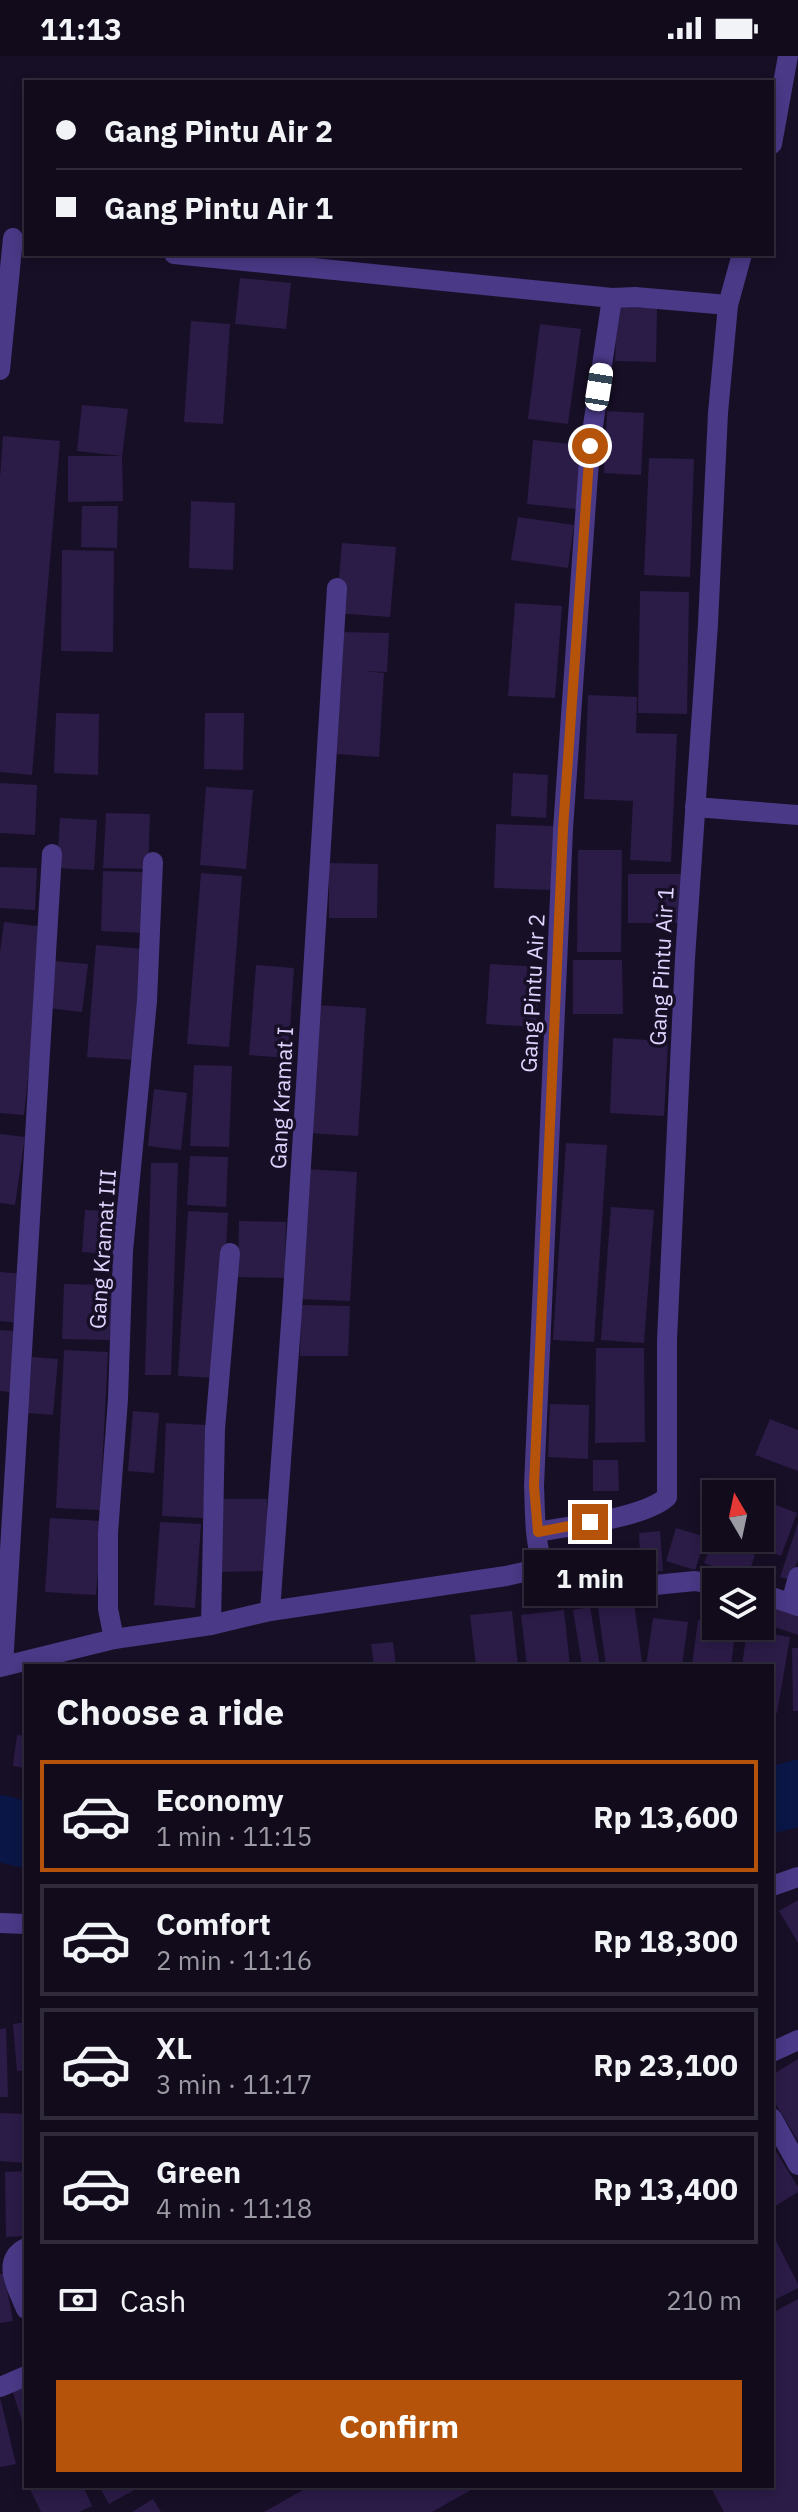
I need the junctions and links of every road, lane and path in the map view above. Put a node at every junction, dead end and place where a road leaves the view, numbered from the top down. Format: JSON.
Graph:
{"nodes":[{"id":1,"x":788,"y":56,"type":"edge"},
{"id":2,"x":774,"y":133,"type":"edge"},
{"id":3,"x":13,"y":238,"type":"edge"},
{"id":4,"x":194,"y":256,"type":"edge"},
{"id":5,"x":741,"y":256,"type":"edge"},
{"id":6,"x":612,"y":298,"type":"junction"},
{"id":7,"x":728,"y":305,"type":"junction"},
{"id":8,"x":0,"y":370,"type":"edge"},
{"id":9,"x":337,"y":588,"type":"dead end"},
{"id":10,"x":695,"y":807,"type":"junction"},
{"id":11,"x":798,"y":815,"type":"edge"},
{"id":12,"x":52,"y":854,"type":"dead end"},
{"id":13,"x":153,"y":862,"type":"dead end"},
{"id":14,"x":230,"y":1253,"type":"dead end"},
{"id":15,"x":538,"y":1537,"type":"junction"},
{"id":16,"x":547,"y":1576,"type":"junction"},
{"id":17,"x":798,"y":1577,"type":"edge"},
{"id":18,"x":702,"y":1582,"type":"edge"},
{"id":19,"x":774,"y":1597,"type":"edge"},
{"id":20,"x":795,"y":1604,"type":"edge"},
{"id":21,"x":270,"y":1611,"type":"junction"},
{"id":22,"x":211,"y":1625,"type":"junction"},
{"id":23,"x":114,"y":1639,"type":"junction"},
{"id":24,"x":2,"y":1666,"type":"edge"},
{"id":25,"x":798,"y":1877,"type":"edge"},
{"id":26,"x":774,"y":1885,"type":"edge"},
{"id":27,"x":0,"y":1923,"type":"edge"},
{"id":28,"x":24,"y":1924,"type":"edge"},
{"id":29,"x":798,"y":2040,"type":"edge"},
{"id":30,"x":774,"y":2051,"type":"edge"},
{"id":31,"x":774,"y":2122,"type":"edge"},
{"id":32,"x":798,"y":2165,"type":"edge"},
{"id":33,"x":24,"y":2249,"type":"edge"},
{"id":34,"x":24,"y":2304,"type":"edge"},
{"id":35,"x":24,"y":2377,"type":"edge"},
{"id":36,"x":0,"y":2387,"type":"edge"}],
"edges":[{"from":1,"to":2,"type":"street"},
{"from":3,"to":8,"type":"street"},
{"from":4,"to":6,"type":"street"},
{"from":5,"to":7,"type":"street","name":"Gang Pintu Air 1"},
{"from":6,"to":7,"type":"street"},
{"from":6,"to":15,"type":"street","name":"Gang Pintu Air 2"},
{"from":7,"to":10,"type":"street","name":"Gang Pintu Air 1"},
{"from":9,"to":21,"type":"street","name":"Gang Kramat I"},
{"from":10,"to":11,"type":"street"},
{"from":10,"to":15,"type":"street","name":"Gang Pintu Air 1"},
{"from":12,"to":24,"type":"street"},
{"from":13,"to":23,"type":"street","name":"Gang Kramat III"},
{"from":14,"to":22,"type":"street"},
{"from":15,"to":16,"type":"street","name":"Gang Pintu Air 2"},
{"from":16,"to":18,"type":"street"},
{"from":16,"to":21,"type":"street"},
{"from":17,"to":20,"type":"street"},
{"from":19,"to":20,"type":"street"},
{"from":21,"to":22,"type":"street"},
{"from":22,"to":23,"type":"street"},
{"from":23,"to":24,"type":"street"},
{"from":25,"to":26,"type":"street"},
{"from":27,"to":28,"type":"street"},
{"from":29,"to":30,"type":"street"},
{"from":31,"to":32,"type":"street"},
{"from":33,"to":34,"type":"street"},
{"from":35,"to":36,"type":"street"}]}
